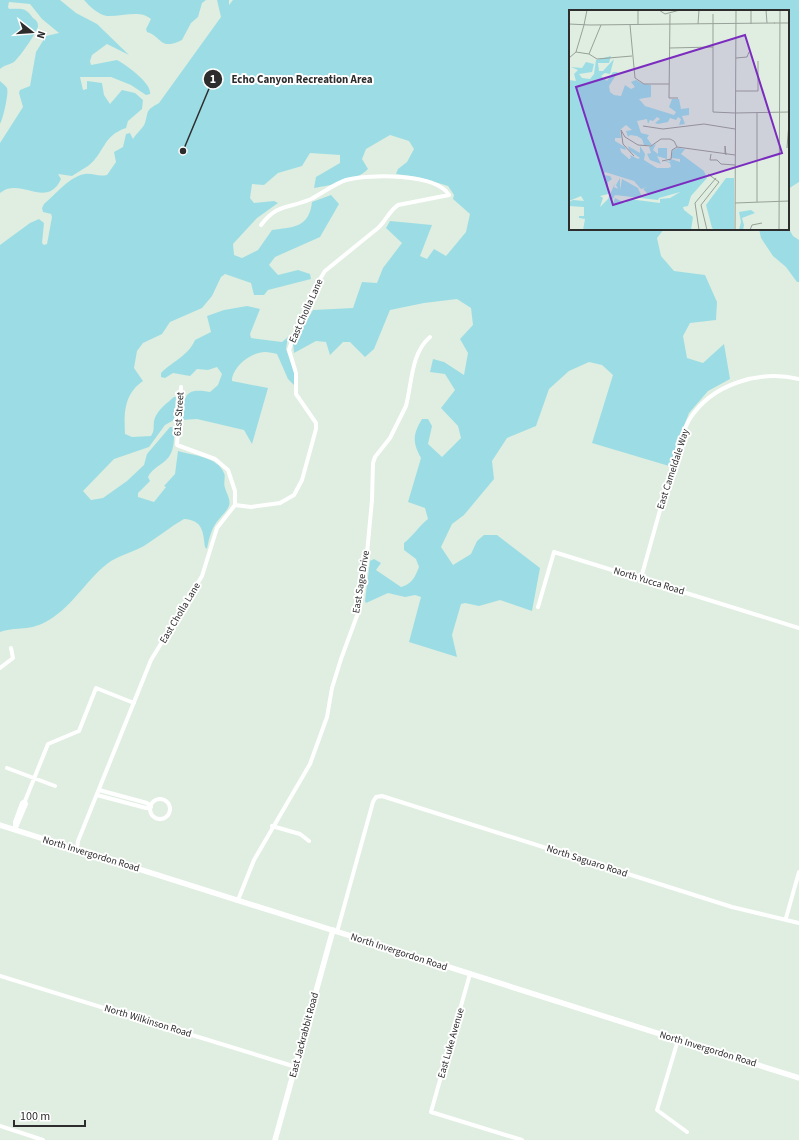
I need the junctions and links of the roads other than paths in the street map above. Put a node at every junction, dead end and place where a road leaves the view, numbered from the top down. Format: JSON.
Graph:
{"nodes":[{"id":1,"x":261,"y":225,"type":"dead end"},
{"id":2,"x":430,"y":337,"type":"dead end"},
{"id":3,"x":799,"y":379,"type":"edge"},
{"id":4,"x":181,"y":387,"type":"dead end"},
{"id":5,"x":235,"y":505,"type":"junction"},
{"id":6,"x":641,"y":578,"type":"junction"},
{"id":7,"x":538,"y":607,"type":"dead end"},
{"id":8,"x":799,"y":628,"type":"edge"},
{"id":9,"x":11,"y":648,"type":"dead end"},
{"id":10,"x":0,"y":668,"type":"edge"},
{"id":11,"x":134,"y":703,"type":"junction"},
{"id":12,"x":7,"y":768,"type":"dead end"},
{"id":13,"x":34,"y":778,"type":"junction"},
{"id":14,"x":55,"y":786,"type":"dead end"},
{"id":15,"x":99,"y":790,"type":"junction"},
{"id":16,"x":97,"y":795,"type":"junction"},
{"id":17,"x":376,"y":797,"type":"joint"},
{"id":18,"x":151,"y":807,"type":"junction"},
{"id":19,"x":0,"y":825,"type":"edge"},
{"id":20,"x":272,"y":826,"type":"junction"},
{"id":21,"x":15,"y":830,"type":"junction"},
{"id":22,"x":309,"y":841,"type":"dead end"},
{"id":23,"x":77,"y":850,"type":"junction"},
{"id":24,"x":799,"y":872,"type":"edge"},
{"id":25,"x":238,"y":900,"type":"junction"},
{"id":26,"x":786,"y":918,"type":"junction"},
{"id":27,"x":799,"y":923,"type":"edge"},
{"id":28,"x":335,"y":931,"type":"junction"},
{"id":29,"x":470,"y":974,"type":"junction"},
{"id":30,"x":0,"y":976,"type":"edge"},
{"id":31,"x":678,"y":1040,"type":"junction"},
{"id":32,"x":296,"y":1067,"type":"junction"},
{"id":33,"x":799,"y":1078,"type":"edge"},
{"id":34,"x":0,"y":1126,"type":"edge"},
{"id":35,"x":687,"y":1132,"type":"dead end"},
{"id":36,"x":34,"y":1139,"type":"edge"},
{"id":37,"x":43,"y":1140,"type":"edge"},
{"id":38,"x":276,"y":1140,"type":"edge"},
{"id":39,"x":522,"y":1140,"type":"edge"}],
"edges":[{"from":1,"to":5,"type":"street","name":"East Cholla Lane"},
{"from":2,"to":20,"type":"street","name":"East Sage Drive"},
{"from":3,"to":6,"type":"street","name":"East Cameldale Way"},
{"from":4,"to":5,"type":"street","name":"61st Street"},
{"from":5,"to":11,"type":"street","name":"East Cholla Lane"},
{"from":6,"to":7,"type":"street","name":"North Yucca Road"},
{"from":6,"to":8,"type":"street","name":"North Yucca Road"},
{"from":9,"to":10,"type":"street"},
{"from":11,"to":13,"type":"street"},
{"from":11,"to":15,"type":"street","name":"East Cholla Lane"},
{"from":12,"to":13,"type":"street"},
{"from":13,"to":14,"type":"street"},
{"from":13,"to":21,"type":"street"},
{"from":15,"to":16,"type":"street","name":"East Cholla Lane"},
{"from":15,"to":18,"type":"street"},
{"from":16,"to":18,"type":"street"},
{"from":16,"to":23,"type":"street","name":"East Cholla Lane"},
{"from":17,"to":26,"type":"street","name":"North Saguaro Road"},
{"from":17,"to":28,"type":"street","name":"East Jackrabbit Road"},
{"from":18,"to":18,"type":"street"},
{"from":19,"to":21,"type":"street","name":"North Invergordon Road"},
{"from":20,"to":22,"type":"street"},
{"from":20,"to":25,"type":"street","name":"East Sage Drive"},
{"from":21,"to":23,"type":"street","name":"North Invergordon Road"},
{"from":23,"to":25,"type":"street","name":"North Invergordon Road"},
{"from":24,"to":26,"type":"street"},
{"from":25,"to":28,"type":"street","name":"North Invergordon Road"},
{"from":26,"to":27,"type":"street","name":"North Saguaro Road"},
{"from":28,"to":29,"type":"street","name":"North Invergordon Road"},
{"from":28,"to":32,"type":"street","name":"East Jackrabbit Road"},
{"from":29,"to":31,"type":"street","name":"North Invergordon Road"},
{"from":29,"to":39,"type":"street","name":"East Luke Avenue"},
{"from":30,"to":32,"type":"street","name":"North Wilkinson Road"},
{"from":31,"to":33,"type":"street","name":"North Invergordon Road"},
{"from":31,"to":35,"type":"street"},
{"from":32,"to":38,"type":"street","name":"East Jackrabbit Road"},
{"from":34,"to":36,"type":"street"},
{"from":36,"to":37,"type":"street"}]}
